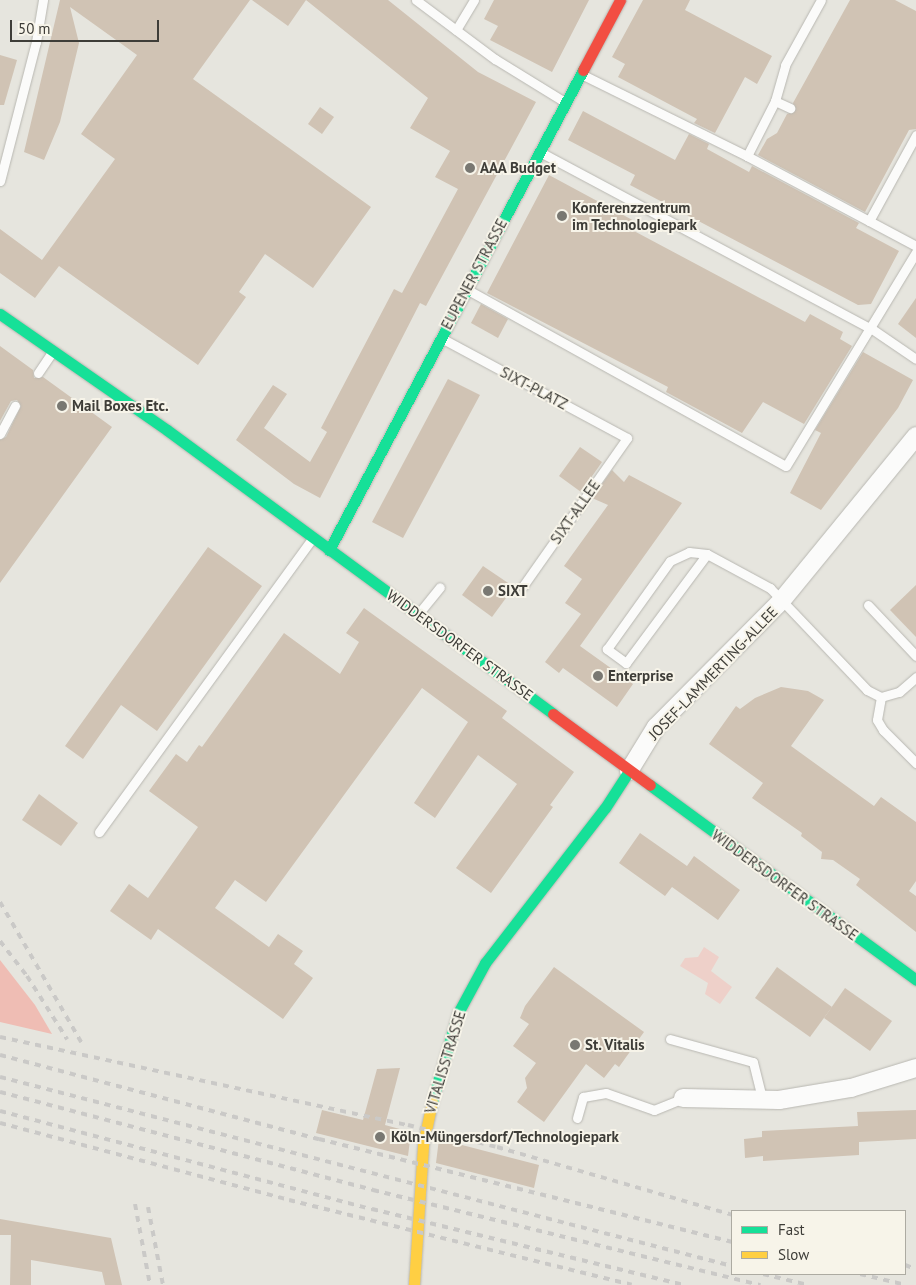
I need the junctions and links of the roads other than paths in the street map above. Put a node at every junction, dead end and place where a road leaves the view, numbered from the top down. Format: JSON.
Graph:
{"nodes":[{"id":1,"x":43,"y":0,"type":"edge"},
{"id":2,"x":416,"y":0,"type":"edge"},
{"id":3,"x":474,"y":0,"type":"edge"},
{"id":4,"x":620,"y":0,"type":"edge"},
{"id":5,"x":821,"y":0,"type":"edge"},
{"id":6,"x":456,"y":30,"type":"junction"},
{"id":7,"x":581,"y":74,"type":"junction"},
{"id":8,"x":775,"y":101,"type":"junction"},
{"id":9,"x":565,"y":102,"type":"junction"},
{"id":10,"x":790,"y":108,"type":"dead end"},
{"id":11,"x":916,"y":135,"type":"edge"},
{"id":12,"x":539,"y":151,"type":"junction"},
{"id":13,"x":747,"y":156,"type":"junction"},
{"id":14,"x":0,"y":181,"type":"edge"},
{"id":15,"x":869,"y":221,"type":"junction"},
{"id":16,"x":916,"y":246,"type":"edge"},
{"id":17,"x":916,"y":252,"type":"edge"},
{"id":18,"x":466,"y":289,"type":"junction"},
{"id":19,"x":0,"y":314,"type":"edge"},
{"id":20,"x":872,"y":329,"type":"junction"},
{"id":21,"x":441,"y":338,"type":"junction"},
{"id":22,"x":53,"y":351,"type":"junction"},
{"id":23,"x":916,"y":359,"type":"edge"},
{"id":24,"x":38,"y":373,"type":"dead end"},
{"id":25,"x":15,"y":406,"type":"dead end"},
{"id":26,"x":0,"y":434,"type":"edge"},
{"id":27,"x":916,"y":436,"type":"edge"},
{"id":28,"x":627,"y":438,"type":"joint"},
{"id":29,"x":313,"y":538,"type":"junction"},
{"id":30,"x":329,"y":550,"type":"junction"},
{"id":31,"x":707,"y":554,"type":"junction"},
{"id":32,"x":523,"y":586,"type":"dead end"},
{"id":33,"x":440,"y":587,"type":"dead end"},
{"id":34,"x":782,"y":600,"type":"junction"},
{"id":35,"x":868,"y":605,"type":"dead end"},
{"id":36,"x":418,"y":614,"type":"junction"},
{"id":37,"x":916,"y":656,"type":"edge"},
{"id":38,"x":916,"y":677,"type":"edge"},
{"id":39,"x":881,"y":697,"type":"junction"},
{"id":40,"x":916,"y":763,"type":"edge"},
{"id":41,"x":629,"y":771,"type":"junction"},
{"id":42,"x":99,"y":832,"type":"dead end"},
{"id":43,"x":916,"y":980,"type":"edge"},
{"id":44,"x":670,"y":1040,"type":"dead end"},
{"id":45,"x":916,"y":1068,"type":"edge"},
{"id":46,"x":682,"y":1098,"type":"joint"},
{"id":47,"x":763,"y":1102,"type":"junction"},
{"id":48,"x":577,"y":1118,"type":"dead end"},
{"id":49,"x":414,"y":1285,"type":"edge"}],
"edges":[{"from":1,"to":14,"type":"lane"},
{"from":2,"to":6,"type":"lane"},
{"from":3,"to":6,"type":"lane"},
{"from":4,"to":7,"type":"street","name":"EUPENER STRASSE"},
{"from":5,"to":8,"type":"lane"},
{"from":6,"to":9,"type":"lane"},
{"from":7,"to":9,"type":"street","name":"EUPENER STRASSE"},
{"from":7,"to":13,"type":"lane"},
{"from":8,"to":10,"type":"lane"},
{"from":8,"to":13,"type":"lane"},
{"from":9,"to":12,"type":"street","name":"EUPENER STRASSE"},
{"from":11,"to":15,"type":"lane"},
{"from":12,"to":18,"type":"street","name":"EUPENER STRASSE"},
{"from":12,"to":20,"type":"lane"},
{"from":13,"to":15,"type":"lane"},
{"from":15,"to":16,"type":"lane"},
{"from":17,"to":20,"type":"lane"},
{"from":18,"to":20,"type":"lane"},
{"from":18,"to":21,"type":"street","name":"EUPENER STRASSE"},
{"from":19,"to":22,"type":"street","name":"WIDDERSDORFER STRASSE"},
{"from":20,"to":23,"type":"lane"},
{"from":21,"to":28,"type":"lane","name":"SIXT-PLATZ"},
{"from":21,"to":30,"type":"street","name":"EUPENER STRASSE"},
{"from":22,"to":24,"type":"lane"},
{"from":22,"to":29,"type":"street","name":"WIDDERSDORFER STRASSE"},
{"from":25,"to":26,"type":"lane"},
{"from":27,"to":34,"type":"street","name":"JOSEF-LAMMERTING-ALLEE"},
{"from":28,"to":32,"type":"lane","name":"SIXT-ALLEE"},
{"from":29,"to":30,"type":"street","name":"WIDDERSDORFER STRASSE"},
{"from":29,"to":42,"type":"lane"},
{"from":30,"to":36,"type":"street","name":"WIDDERSDORFER STRASSE"},
{"from":31,"to":31,"type":"lane"},
{"from":31,"to":34,"type":"lane"},
{"from":33,"to":36,"type":"lane"},
{"from":34,"to":39,"type":"lane","name":"JOSEF-LAMMERTING-ALLEE"},
{"from":34,"to":41,"type":"street","name":"JOSEF-LAMMERTING-ALLEE"},
{"from":35,"to":37,"type":"lane"},
{"from":36,"to":41,"type":"street","name":"WIDDERSDORFER STRASSE"},
{"from":38,"to":39,"type":"lane"},
{"from":39,"to":40,"type":"lane"},
{"from":41,"to":43,"type":"street","name":"WIDDERSDORFER STRASSE"},
{"from":41,"to":49,"type":"street","name":"VITALISSTRASSE"},
{"from":44,"to":47,"type":"lane"},
{"from":45,"to":47,"type":"street"},
{"from":46,"to":47,"type":"street"},
{"from":46,"to":48,"type":"lane"}]}
